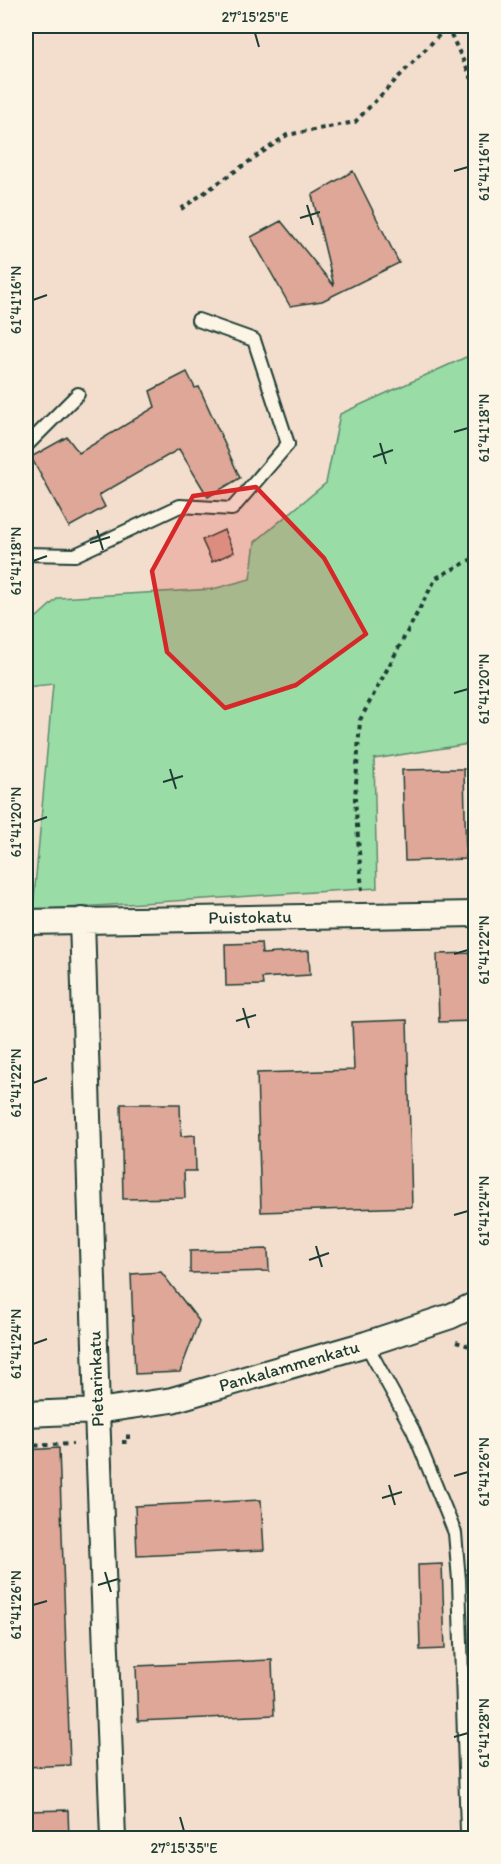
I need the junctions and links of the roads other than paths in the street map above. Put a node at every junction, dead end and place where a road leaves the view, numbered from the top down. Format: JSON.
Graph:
{"nodes":[{"id":1,"x":198,"y":320,"type":"dead end"},
{"id":2,"x":78,"y":394,"type":"dead end"},
{"id":3,"x":26,"y":446,"type":"edge"},
{"id":4,"x":26,"y":554,"type":"edge"},
{"id":5,"x":476,"y":914,"type":"edge"},
{"id":6,"x":82,"y":920,"type":"junction"},
{"id":7,"x":26,"y":922,"type":"edge"},
{"id":8,"x":476,"y":1304,"type":"edge"},
{"id":9,"x":366,"y":1344,"type":"junction"},
{"id":10,"x":97,"y":1411,"type":"junction"},
{"id":11,"x":26,"y":1414,"type":"edge"},
{"id":12,"x":467,"y":1831,"type":"dead end"},
{"id":13,"x":113,"y":1839,"type":"edge"}],
"edges":[{"from":1,"to":4,"type":"lane"},
{"from":2,"to":3,"type":"lane"},
{"from":5,"to":6,"type":"street","name":"Puistokatu"},
{"from":6,"to":7,"type":"street","name":"Puistokatu"},
{"from":6,"to":10,"type":"street","name":"Pietarinkatu"},
{"from":8,"to":9,"type":"street","name":"Pankalammenkatu"},
{"from":9,"to":10,"type":"street","name":"Pankalammenkatu"},
{"from":9,"to":12,"type":"lane"},
{"from":10,"to":11,"type":"street","name":"Pankalammenkatu"},
{"from":10,"to":13,"type":"street","name":"Pietarinkatu"}]}
